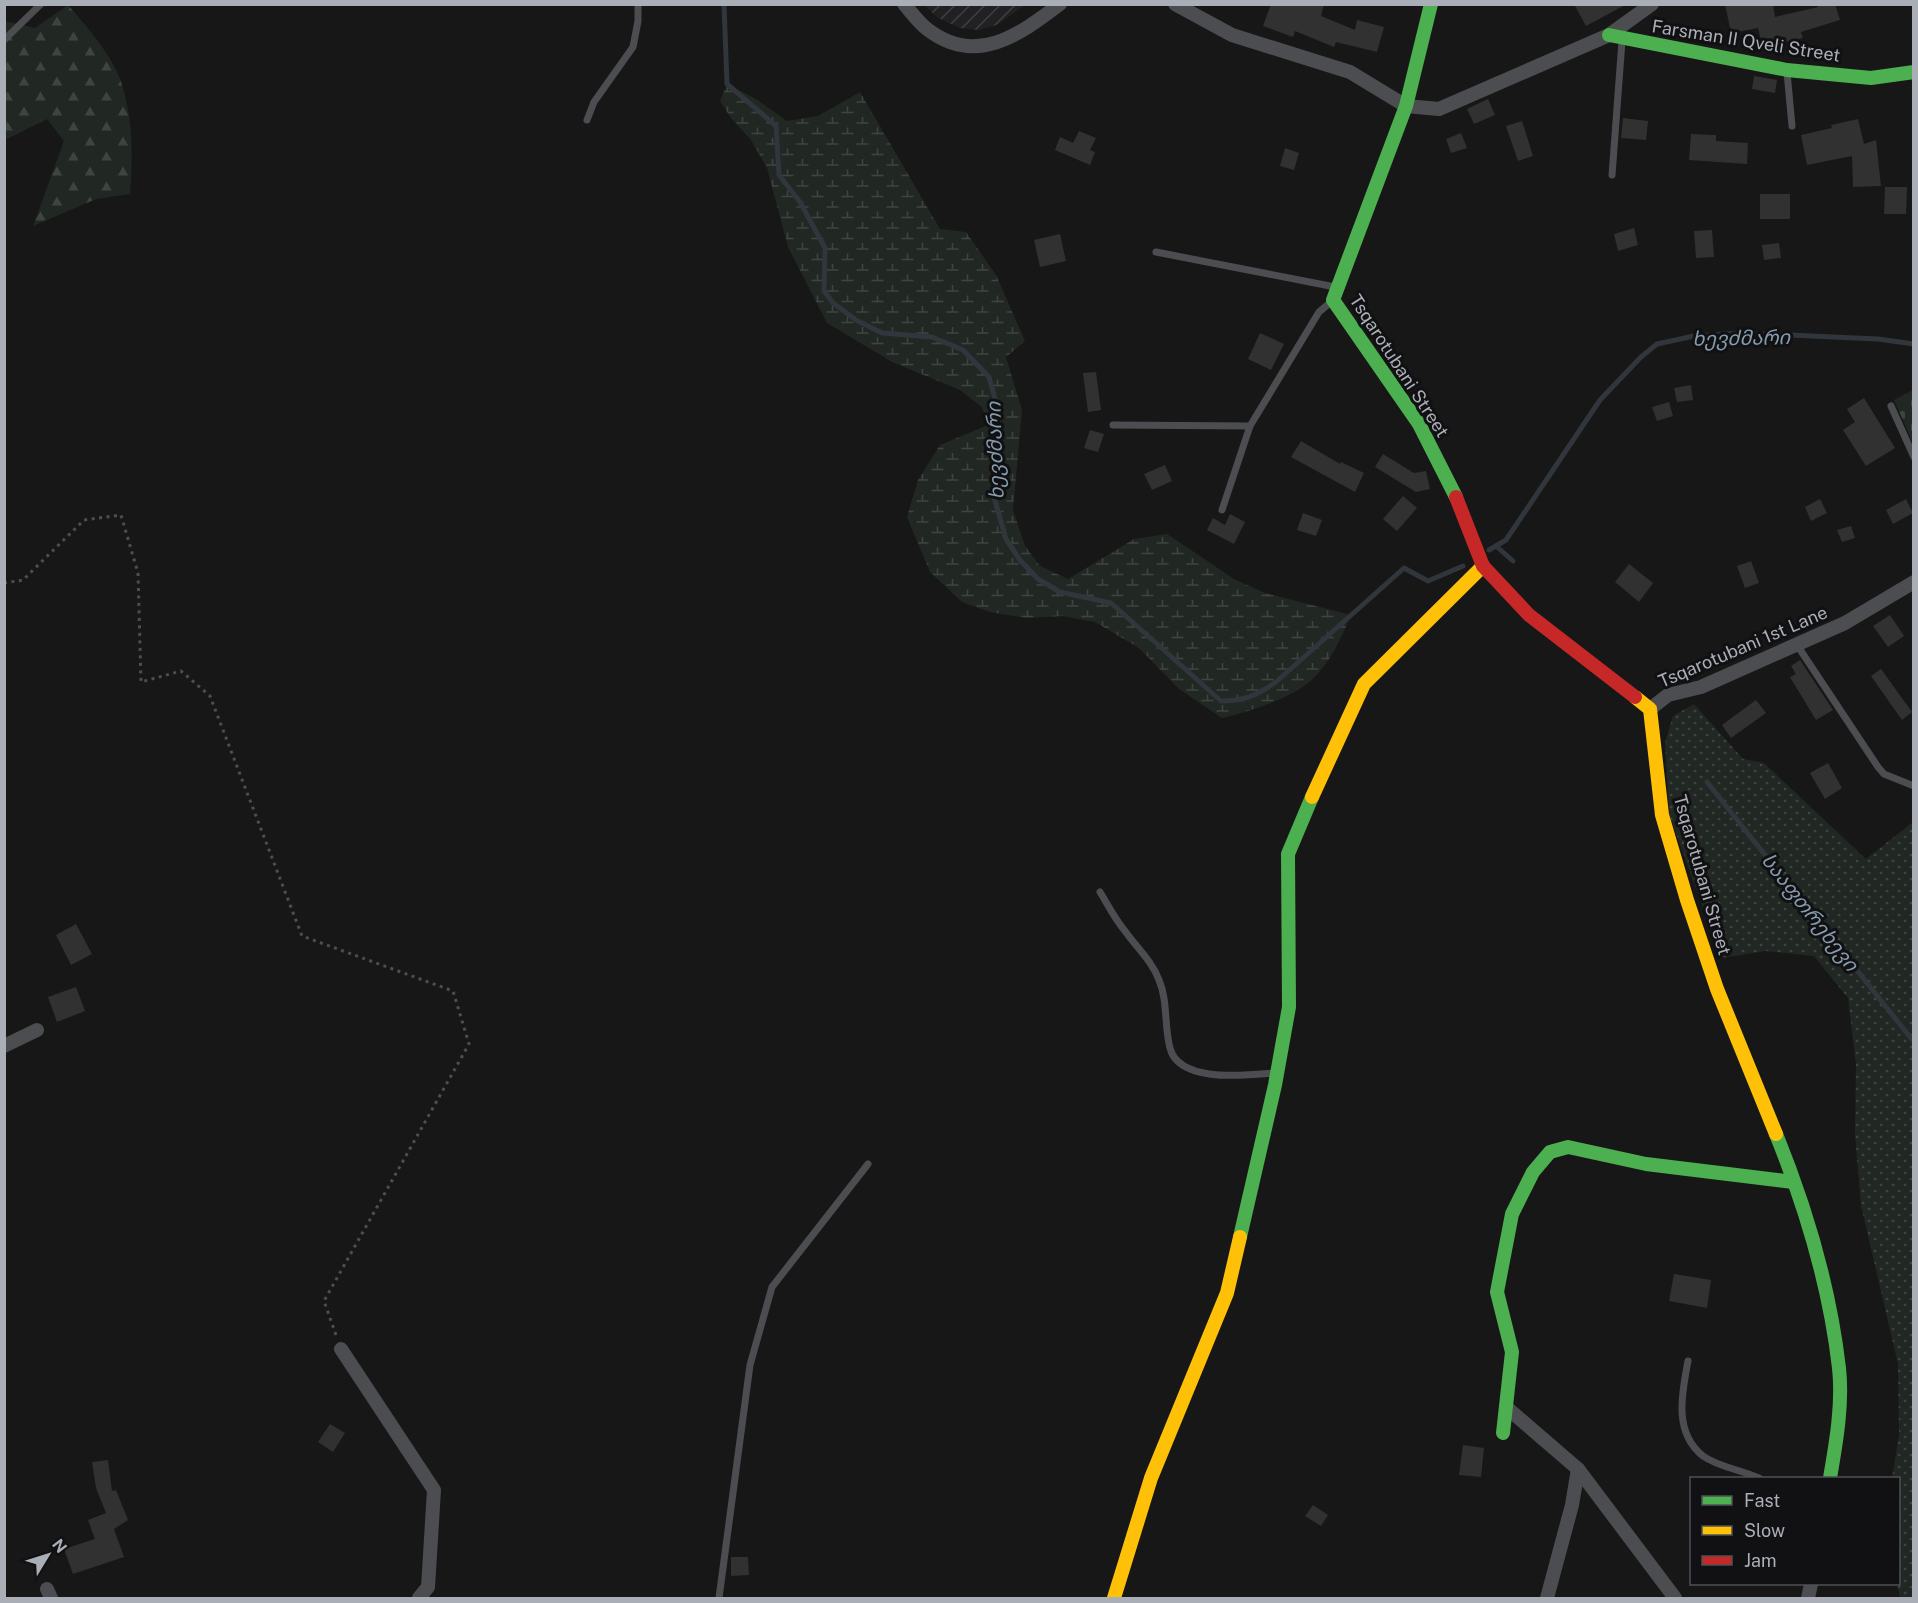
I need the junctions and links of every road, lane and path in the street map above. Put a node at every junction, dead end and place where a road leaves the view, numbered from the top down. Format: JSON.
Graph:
{"nodes":[{"id":1,"x":41,"y":4,"type":"edge"},
{"id":2,"x":638,"y":4,"type":"edge"},
{"id":3,"x":904,"y":4,"type":"edge"},
{"id":4,"x":1060,"y":4,"type":"edge"},
{"id":5,"x":1174,"y":4,"type":"edge"},
{"id":6,"x":1431,"y":4,"type":"edge"},
{"id":7,"x":1652,"y":4,"type":"edge"},
{"id":8,"x":1615,"y":37,"type":"junction"},
{"id":9,"x":4,"y":39,"type":"edge"},
{"id":10,"x":1787,"y":70,"type":"junction"},
{"id":11,"x":1914,"y":72,"type":"edge"},
{"id":12,"x":1406,"y":106,"type":"junction"},
{"id":13,"x":587,"y":120,"type":"dead end"},
{"id":14,"x":1792,"y":126,"type":"dead end"},
{"id":15,"x":1612,"y":175,"type":"dead end"},
{"id":16,"x":1156,"y":252,"type":"dead end"},
{"id":17,"x":1336,"y":294,"type":"junction"},
{"id":18,"x":1891,"y":406,"type":"dead end"},
{"id":19,"x":1113,"y":425,"type":"dead end"},
{"id":20,"x":1250,"y":426,"type":"junction"},
{"id":21,"x":1914,"y":457,"type":"edge"},
{"id":22,"x":1222,"y":510,"type":"dead end"},
{"id":23,"x":1483,"y":566,"type":"junction"},
{"id":24,"x":1914,"y":582,"type":"edge"},
{"id":25,"x":4,"y":583,"type":"edge"},
{"id":26,"x":1797,"y":645,"type":"junction"},
{"id":27,"x":1650,"y":709,"type":"junction"},
{"id":28,"x":1914,"y":786,"type":"edge"},
{"id":29,"x":1100,"y":892,"type":"dead end"},
{"id":30,"x":37,"y":1030,"type":"dead end"},
{"id":31,"x":4,"y":1046,"type":"edge"},
{"id":32,"x":1277,"y":1072,"type":"junction"},
{"id":33,"x":868,"y":1164,"type":"dead end"},
{"id":34,"x":1793,"y":1182,"type":"junction"},
{"id":35,"x":341,"y":1348,"type":"joint"},
{"id":36,"x":1688,"y":1361,"type":"dead end"},
{"id":37,"x":1506,"y":1407,"type":"junction"},
{"id":38,"x":1503,"y":1433,"type":"dead end"},
{"id":39,"x":1578,"y":1469,"type":"junction"},
{"id":40,"x":1754,"y":1477,"type":"edge"},
{"id":41,"x":1830,"y":1477,"type":"edge"},
{"id":42,"x":419,"y":1599,"type":"edge"},
{"id":43,"x":719,"y":1599,"type":"edge"},
{"id":44,"x":1114,"y":1599,"type":"edge"},
{"id":45,"x":1547,"y":1599,"type":"edge"},
{"id":46,"x":1675,"y":1599,"type":"edge"}],
"edges":[{"from":1,"to":9,"type":"lane"},
{"from":2,"to":13,"type":"lane"},
{"from":3,"to":4,"type":"street"},
{"from":5,"to":12,"type":"street"},
{"from":6,"to":12,"type":"street","name":"Tsqarotubani Street"},
{"from":7,"to":8,"type":"street"},
{"from":8,"to":10,"type":"street","name":"Farsman II Qveli Street"},
{"from":8,"to":12,"type":"street"},
{"from":8,"to":15,"type":"lane"},
{"from":10,"to":11,"type":"street","name":"Farsman II Qveli Street"},
{"from":10,"to":14,"type":"lane"},
{"from":12,"to":17,"type":"street","name":"Tsqarotubani Street"},
{"from":16,"to":17,"type":"lane"},
{"from":17,"to":20,"type":"lane"},
{"from":17,"to":23,"type":"street","name":"Tsqarotubani Street"},
{"from":18,"to":21,"type":"lane"},
{"from":19,"to":20,"type":"lane"},
{"from":20,"to":22,"type":"lane"},
{"from":23,"to":27,"type":"street","name":"Tsqarotubani Street"},
{"from":23,"to":32,"type":"street"},
{"from":24,"to":26,"type":"street","name":"Tsqarotubani 1st Lane"},
{"from":25,"to":35,"type":"path"},
{"from":26,"to":27,"type":"street","name":"Tsqarotubani 1st Lane"},
{"from":26,"to":28,"type":"lane"},
{"from":27,"to":34,"type":"street","name":"Tsqarotubani Street"},
{"from":29,"to":32,"type":"lane"},
{"from":30,"to":31,"type":"street"},
{"from":32,"to":44,"type":"street"},
{"from":33,"to":43,"type":"lane"},
{"from":34,"to":37,"type":"street"},
{"from":34,"to":41,"type":"street","name":"Tsqarotubani Street"},
{"from":35,"to":42,"type":"street"},
{"from":36,"to":40,"type":"lane"},
{"from":37,"to":38,"type":"street"},
{"from":37,"to":39,"type":"street"},
{"from":39,"to":45,"type":"street"},
{"from":39,"to":46,"type":"street"}]}
